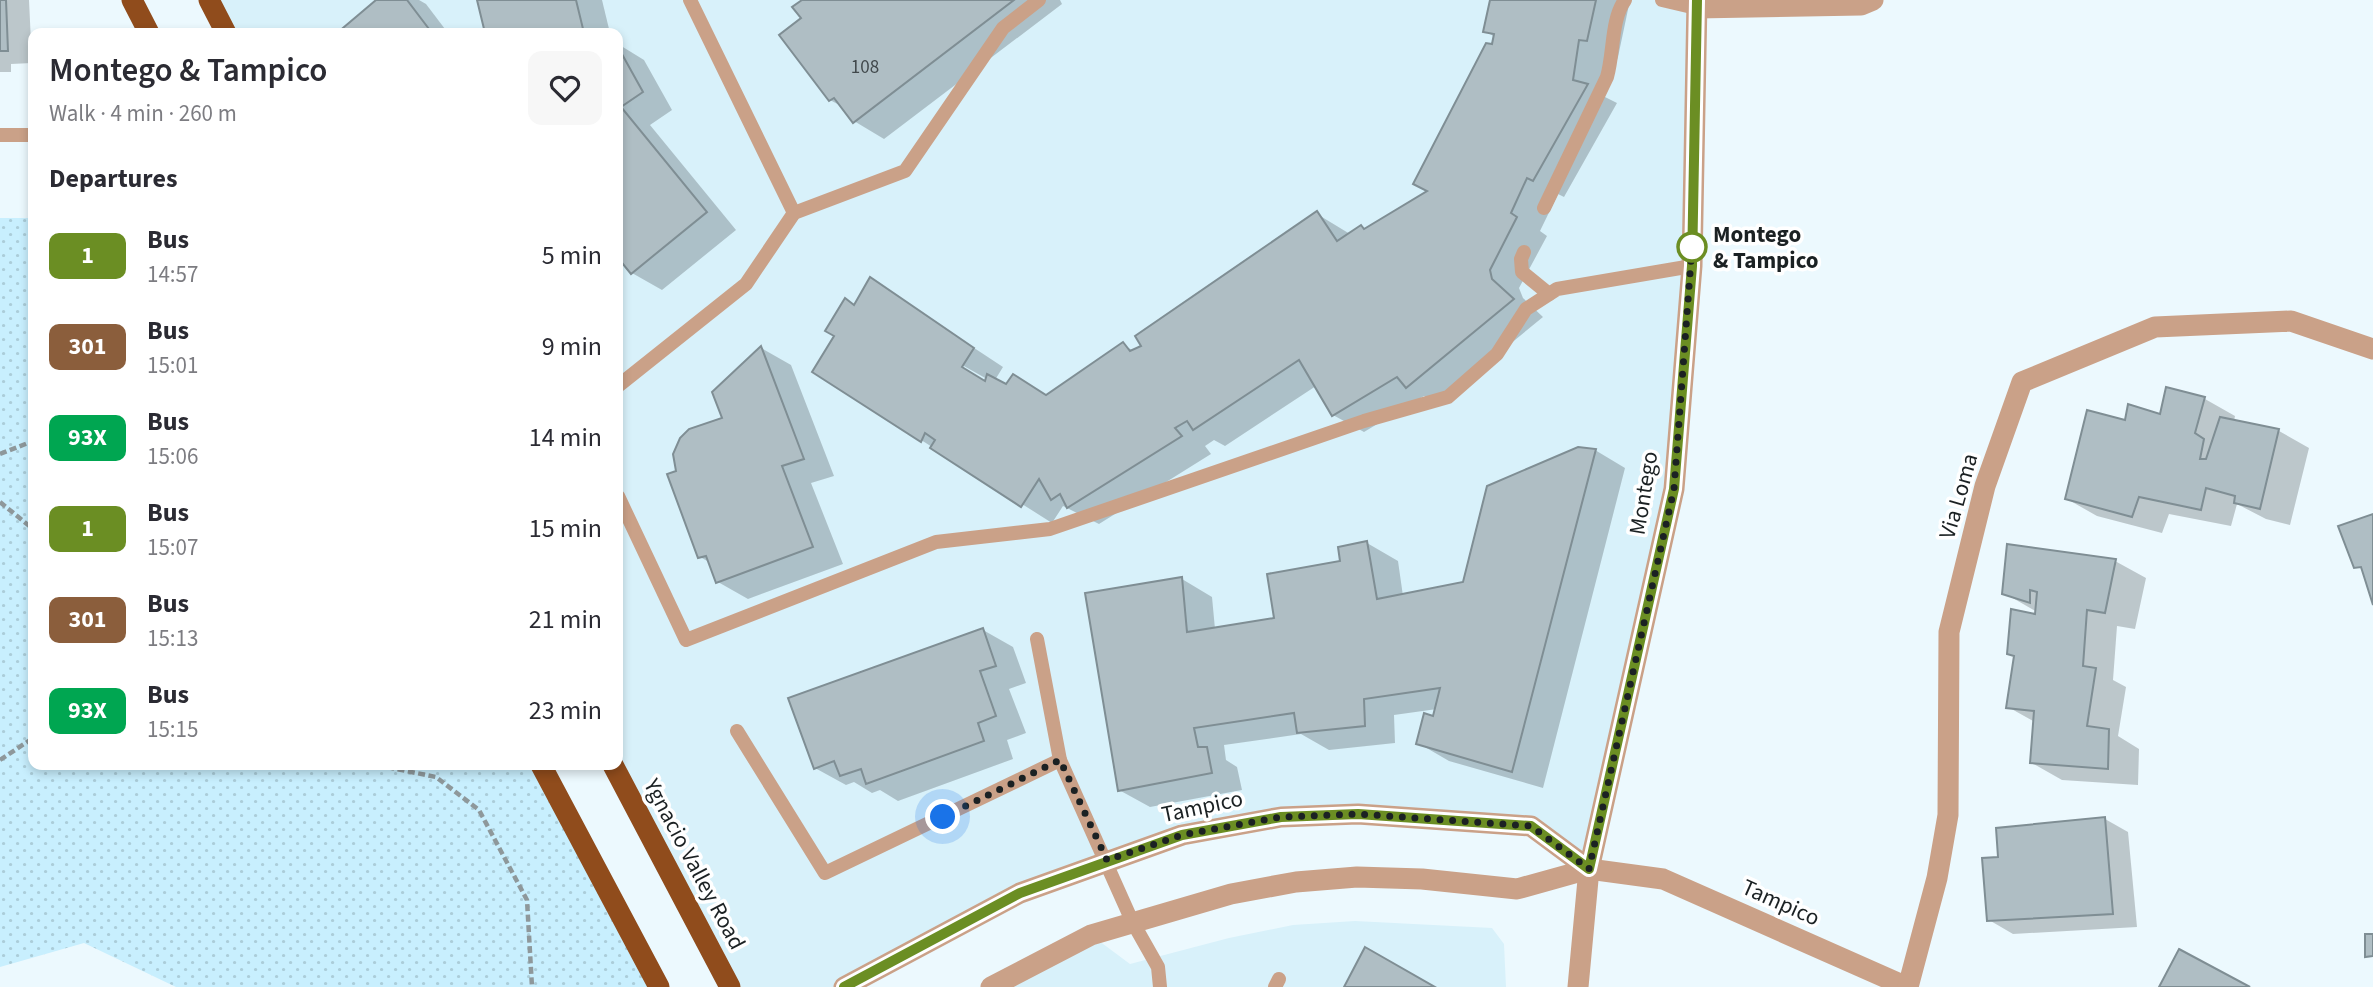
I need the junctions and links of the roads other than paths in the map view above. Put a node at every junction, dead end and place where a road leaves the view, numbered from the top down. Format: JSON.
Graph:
{"nodes":[{"id":1,"x":132,"y":0,"type":"edge"},
{"id":2,"x":209,"y":0,"type":"edge"},
{"id":3,"x":1040,"y":0,"type":"edge"},
{"id":4,"x":1626,"y":0,"type":"edge"},
{"id":5,"x":1662,"y":0,"type":"edge"},
{"id":6,"x":1873,"y":0,"type":"edge"},
{"id":7,"x":692,"y":1,"type":"edge"},
{"id":8,"x":1696,"y":4,"type":"edge"},
{"id":9,"x":146,"y":28,"type":"edge"},
{"id":10,"x":223,"y":28,"type":"edge"},
{"id":11,"x":0,"y":135,"type":"edge"},
{"id":12,"x":28,"y":135,"type":"edge"},
{"id":13,"x":1544,"y":208,"type":"dead end"},
{"id":14,"x":794,"y":213,"type":"junction"},
{"id":15,"x":1524,"y":252,"type":"dead end"},
{"id":16,"x":1692,"y":266,"type":"junction"},
{"id":17,"x":1549,"y":294,"type":"junction"},
{"id":18,"x":2373,"y":349,"type":"edge"},
{"id":19,"x":623,"y":382,"type":"edge"},
{"id":20,"x":623,"y":507,"type":"edge"},
{"id":21,"x":1037,"y":639,"type":"dead end"},
{"id":22,"x":737,"y":731,"type":"dead end"},
{"id":23,"x":1060,"y":760,"type":"junction"},
{"id":24,"x":544,"y":770,"type":"edge"},
{"id":25,"x":616,"y":770,"type":"edge"},
{"id":26,"x":1107,"y":860,"type":"junction"},
{"id":27,"x":1589,"y":869,"type":"junction"},
{"id":28,"x":1132,"y":921,"type":"junction"},
{"id":29,"x":659,"y":987,"type":"edge"},
{"id":30,"x":730,"y":987,"type":"edge"},
{"id":31,"x":844,"y":987,"type":"edge"},
{"id":32,"x":991,"y":987,"type":"edge"},
{"id":33,"x":1160,"y":987,"type":"edge"},
{"id":34,"x":1578,"y":987,"type":"edge"},
{"id":35,"x":1908,"y":987,"type":"edge"}],
"edges":[{"from":1,"to":9,"type":"highway"},
{"from":2,"to":10,"type":"highway"},
{"from":3,"to":14,"type":"lane"},
{"from":4,"to":13,"type":"lane"},
{"from":5,"to":8,"type":"lane"},
{"from":6,"to":8,"type":"street"},
{"from":7,"to":14,"type":"lane"},
{"from":8,"to":16,"type":"street","name":"Montego"},
{"from":11,"to":12,"type":"lane"},
{"from":14,"to":19,"type":"lane"},
{"from":15,"to":17,"type":"lane"},
{"from":16,"to":17,"type":"lane"},
{"from":16,"to":27,"type":"street","name":"Montego"},
{"from":17,"to":20,"type":"lane"},
{"from":18,"to":35,"type":"street","name":"Via Loma"},
{"from":21,"to":23,"type":"lane"},
{"from":22,"to":23,"type":"lane"},
{"from":23,"to":26,"type":"lane"},
{"from":24,"to":29,"type":"highway"},
{"from":25,"to":30,"type":"highway","name":"Ygnacio Valley Road"},
{"from":26,"to":27,"type":"street","name":"Tampico"},
{"from":26,"to":28,"type":"lane"},
{"from":26,"to":31,"type":"street","name":"Tampico"},
{"from":27,"to":28,"type":"street","name":"Tampico"},
{"from":27,"to":34,"type":"street","name":"Montego"},
{"from":27,"to":35,"type":"street","name":"Tampico"},
{"from":28,"to":32,"type":"street","name":"Tampico"},
{"from":28,"to":33,"type":"lane"}]}
